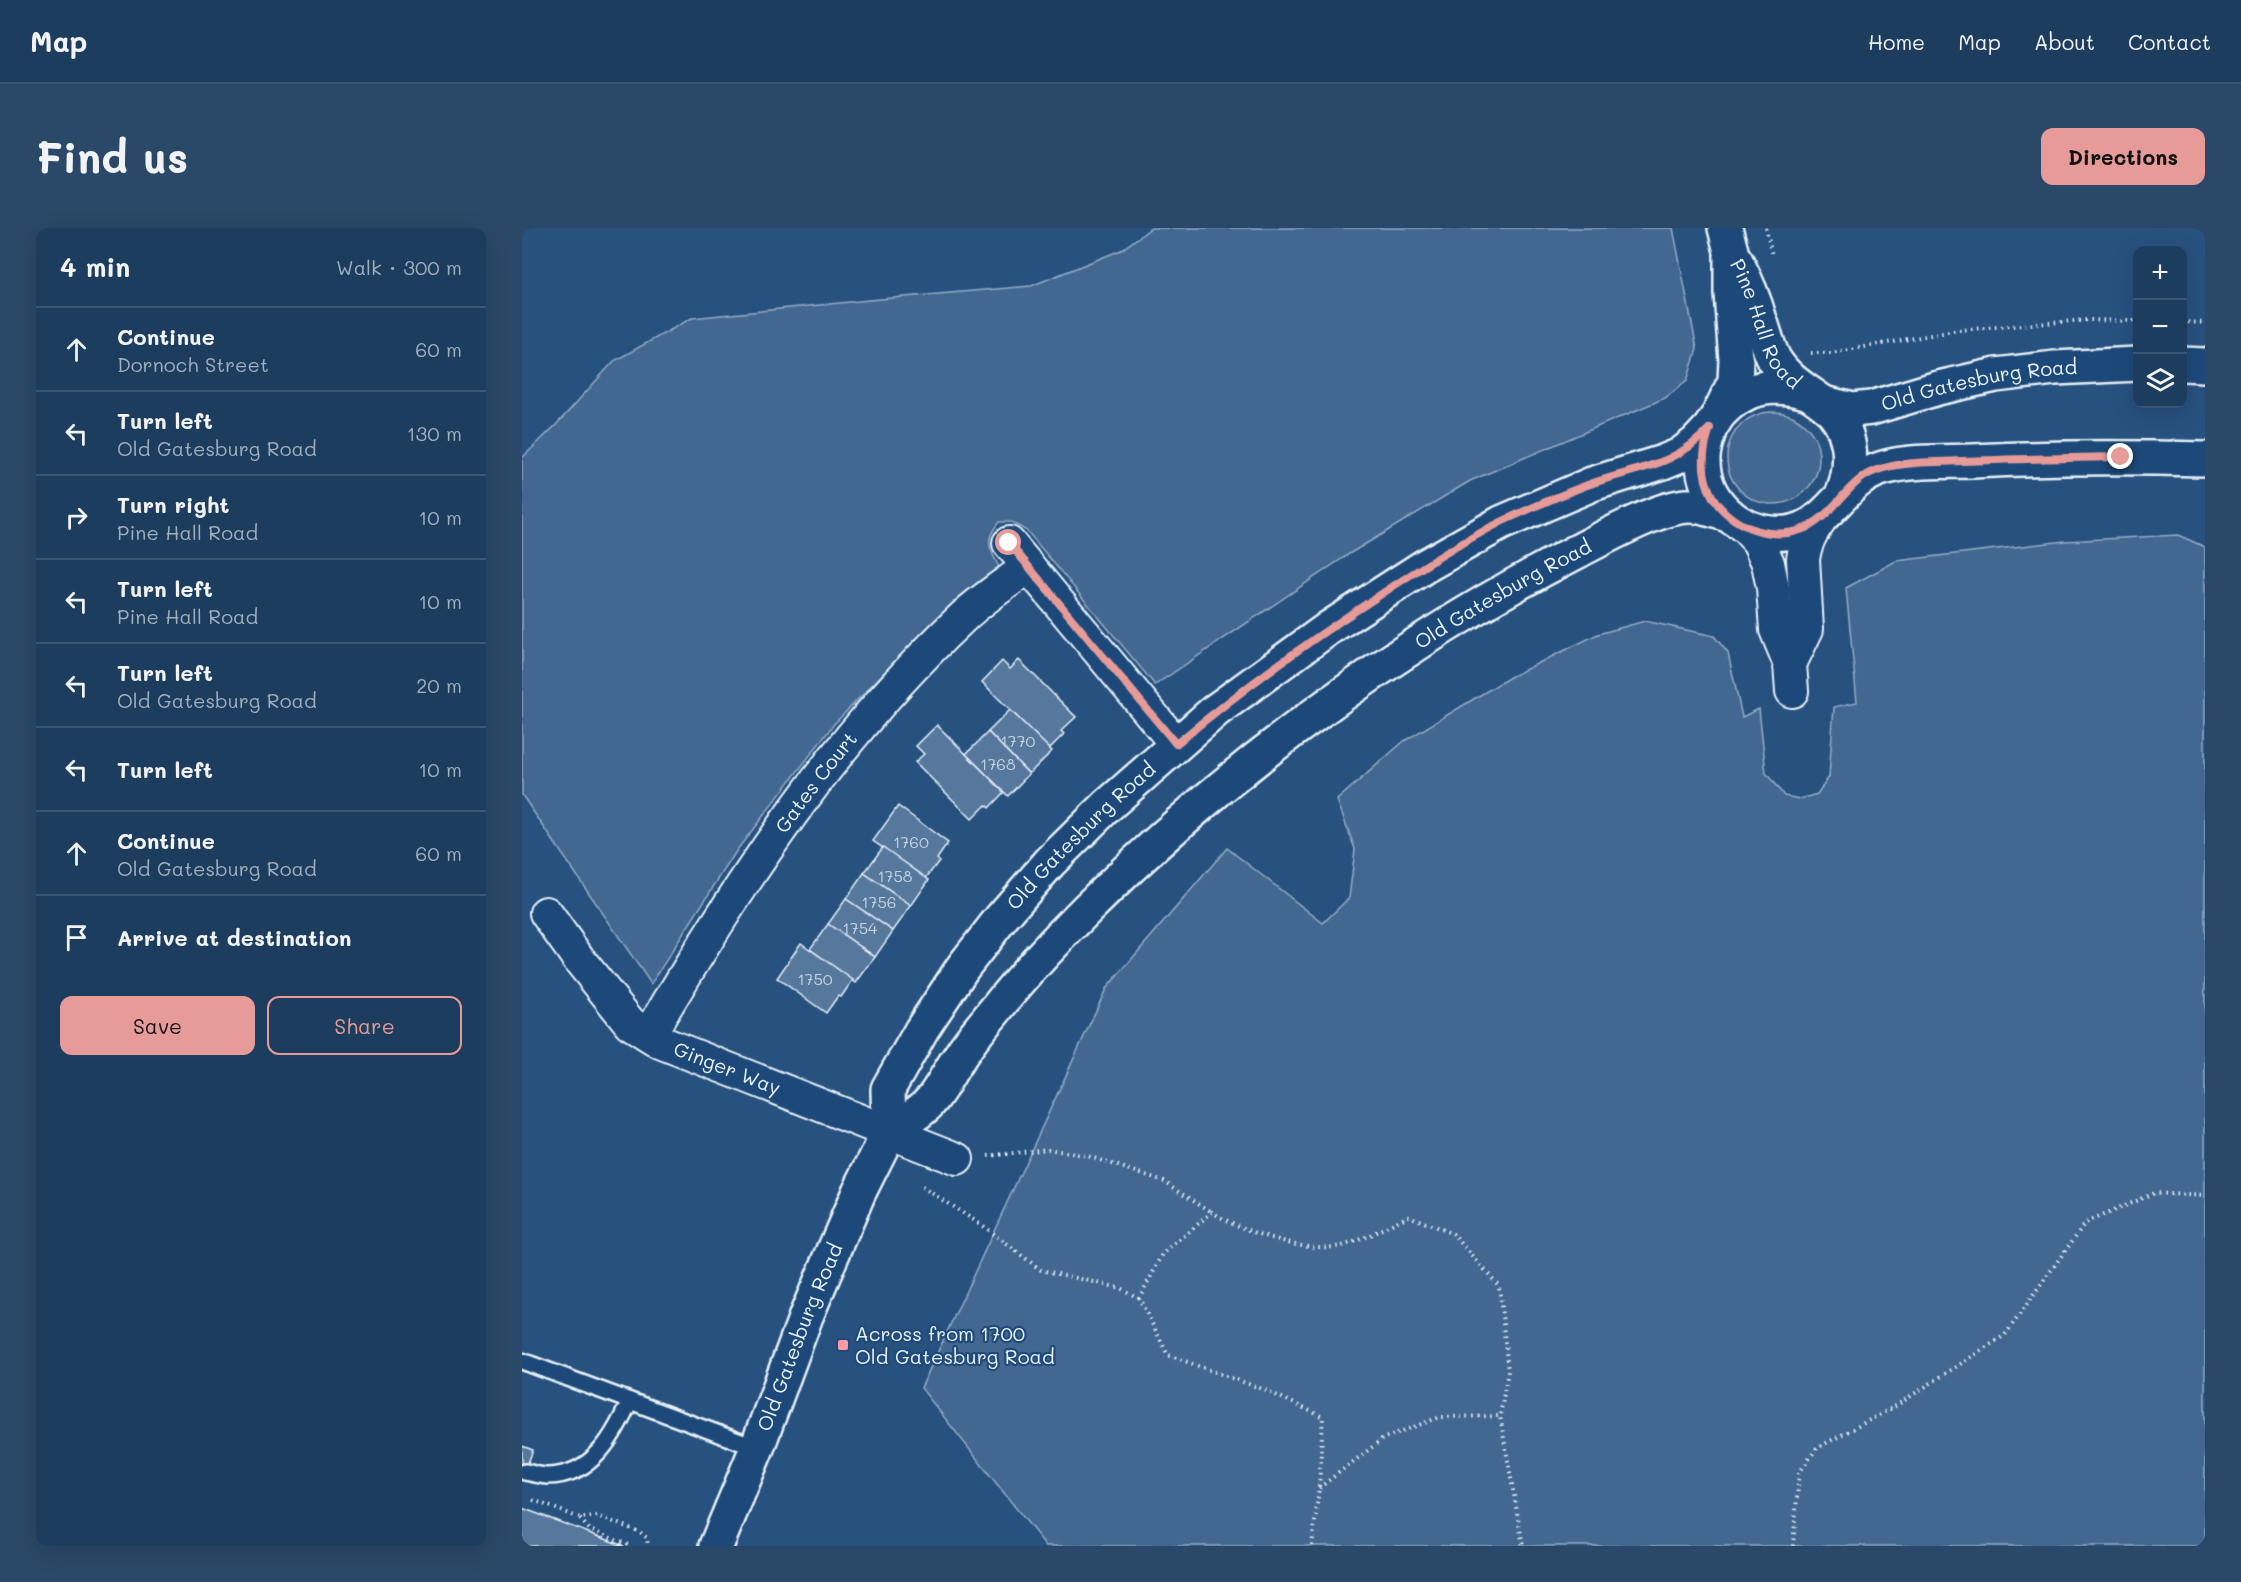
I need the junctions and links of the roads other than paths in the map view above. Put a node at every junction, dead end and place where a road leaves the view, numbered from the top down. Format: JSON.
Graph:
{"nodes":[{"id":1,"x":1728,"y":240,"type":"edge"},
{"id":2,"x":2133,"y":364,"type":"edge"},
{"id":3,"x":2187,"y":364,"type":"edge"},
{"id":4,"x":2205,"y":365,"type":"edge"},
{"id":5,"x":1815,"y":398,"type":"junction"},
{"id":6,"x":1714,"y":421,"type":"junction"},
{"id":7,"x":2205,"y":459,"type":"edge"},
{"id":8,"x":1843,"y":493,"type":"junction"},
{"id":9,"x":1736,"y":520,"type":"junction"},
{"id":10,"x":1820,"y":520,"type":"junction"},
{"id":11,"x":1176,"y":744,"type":"junction"},
{"id":12,"x":546,"y":913,"type":"dead end"},
{"id":13,"x":649,"y":1035,"type":"junction"},
{"id":14,"x":889,"y":1132,"type":"junction"},
{"id":15,"x":957,"y":1159,"type":"road end"},
{"id":16,"x":522,"y":1361,"type":"edge"},
{"id":17,"x":630,"y":1401,"type":"junction"},
{"id":18,"x":757,"y":1448,"type":"junction"},
{"id":19,"x":525,"y":1472,"type":"dead end"},
{"id":20,"x":716,"y":1546,"type":"edge"}],
"edges":[{"from":1,"to":5,"type":"street","name":"Pine Hall Road"},
{"from":1,"to":6,"type":"street","name":"Pine Hall Road"},
{"from":2,"to":5,"type":"street","name":"Old Gatesburg Road"},
{"from":3,"to":4,"type":"street"},
{"from":5,"to":6,"type":"street","name":"Old Gatesburg Road"},
{"from":5,"to":8,"type":"street","name":"Pine Hall Road"},
{"from":6,"to":9,"type":"street","name":"Pine Hall Road"},
{"from":6,"to":11,"type":"street","name":"Old Gatesburg Road"},
{"from":7,"to":8,"type":"street"},
{"from":8,"to":10,"type":"street"},
{"from":9,"to":10,"type":"street","name":"Old Gatesburg Road"},
{"from":9,"to":10,"type":"street","name":"Pine Hall Road"},
{"from":9,"to":14,"type":"street","name":"Old Gatesburg Road"},
{"from":11,"to":13,"type":"street","name":"Gates Court"},
{"from":11,"to":14,"type":"street","name":"Old Gatesburg Road"},
{"from":12,"to":13,"type":"street","name":"Ginger Way"},
{"from":13,"to":14,"type":"street","name":"Ginger Way"},
{"from":14,"to":15,"type":"street","name":"Ginger Way"},
{"from":14,"to":18,"type":"street","name":"Old Gatesburg Road"},
{"from":16,"to":17,"type":"lane"},
{"from":17,"to":18,"type":"lane"},
{"from":17,"to":19,"type":"lane"},
{"from":18,"to":20,"type":"street","name":"Old Gatesburg Road"}]}
